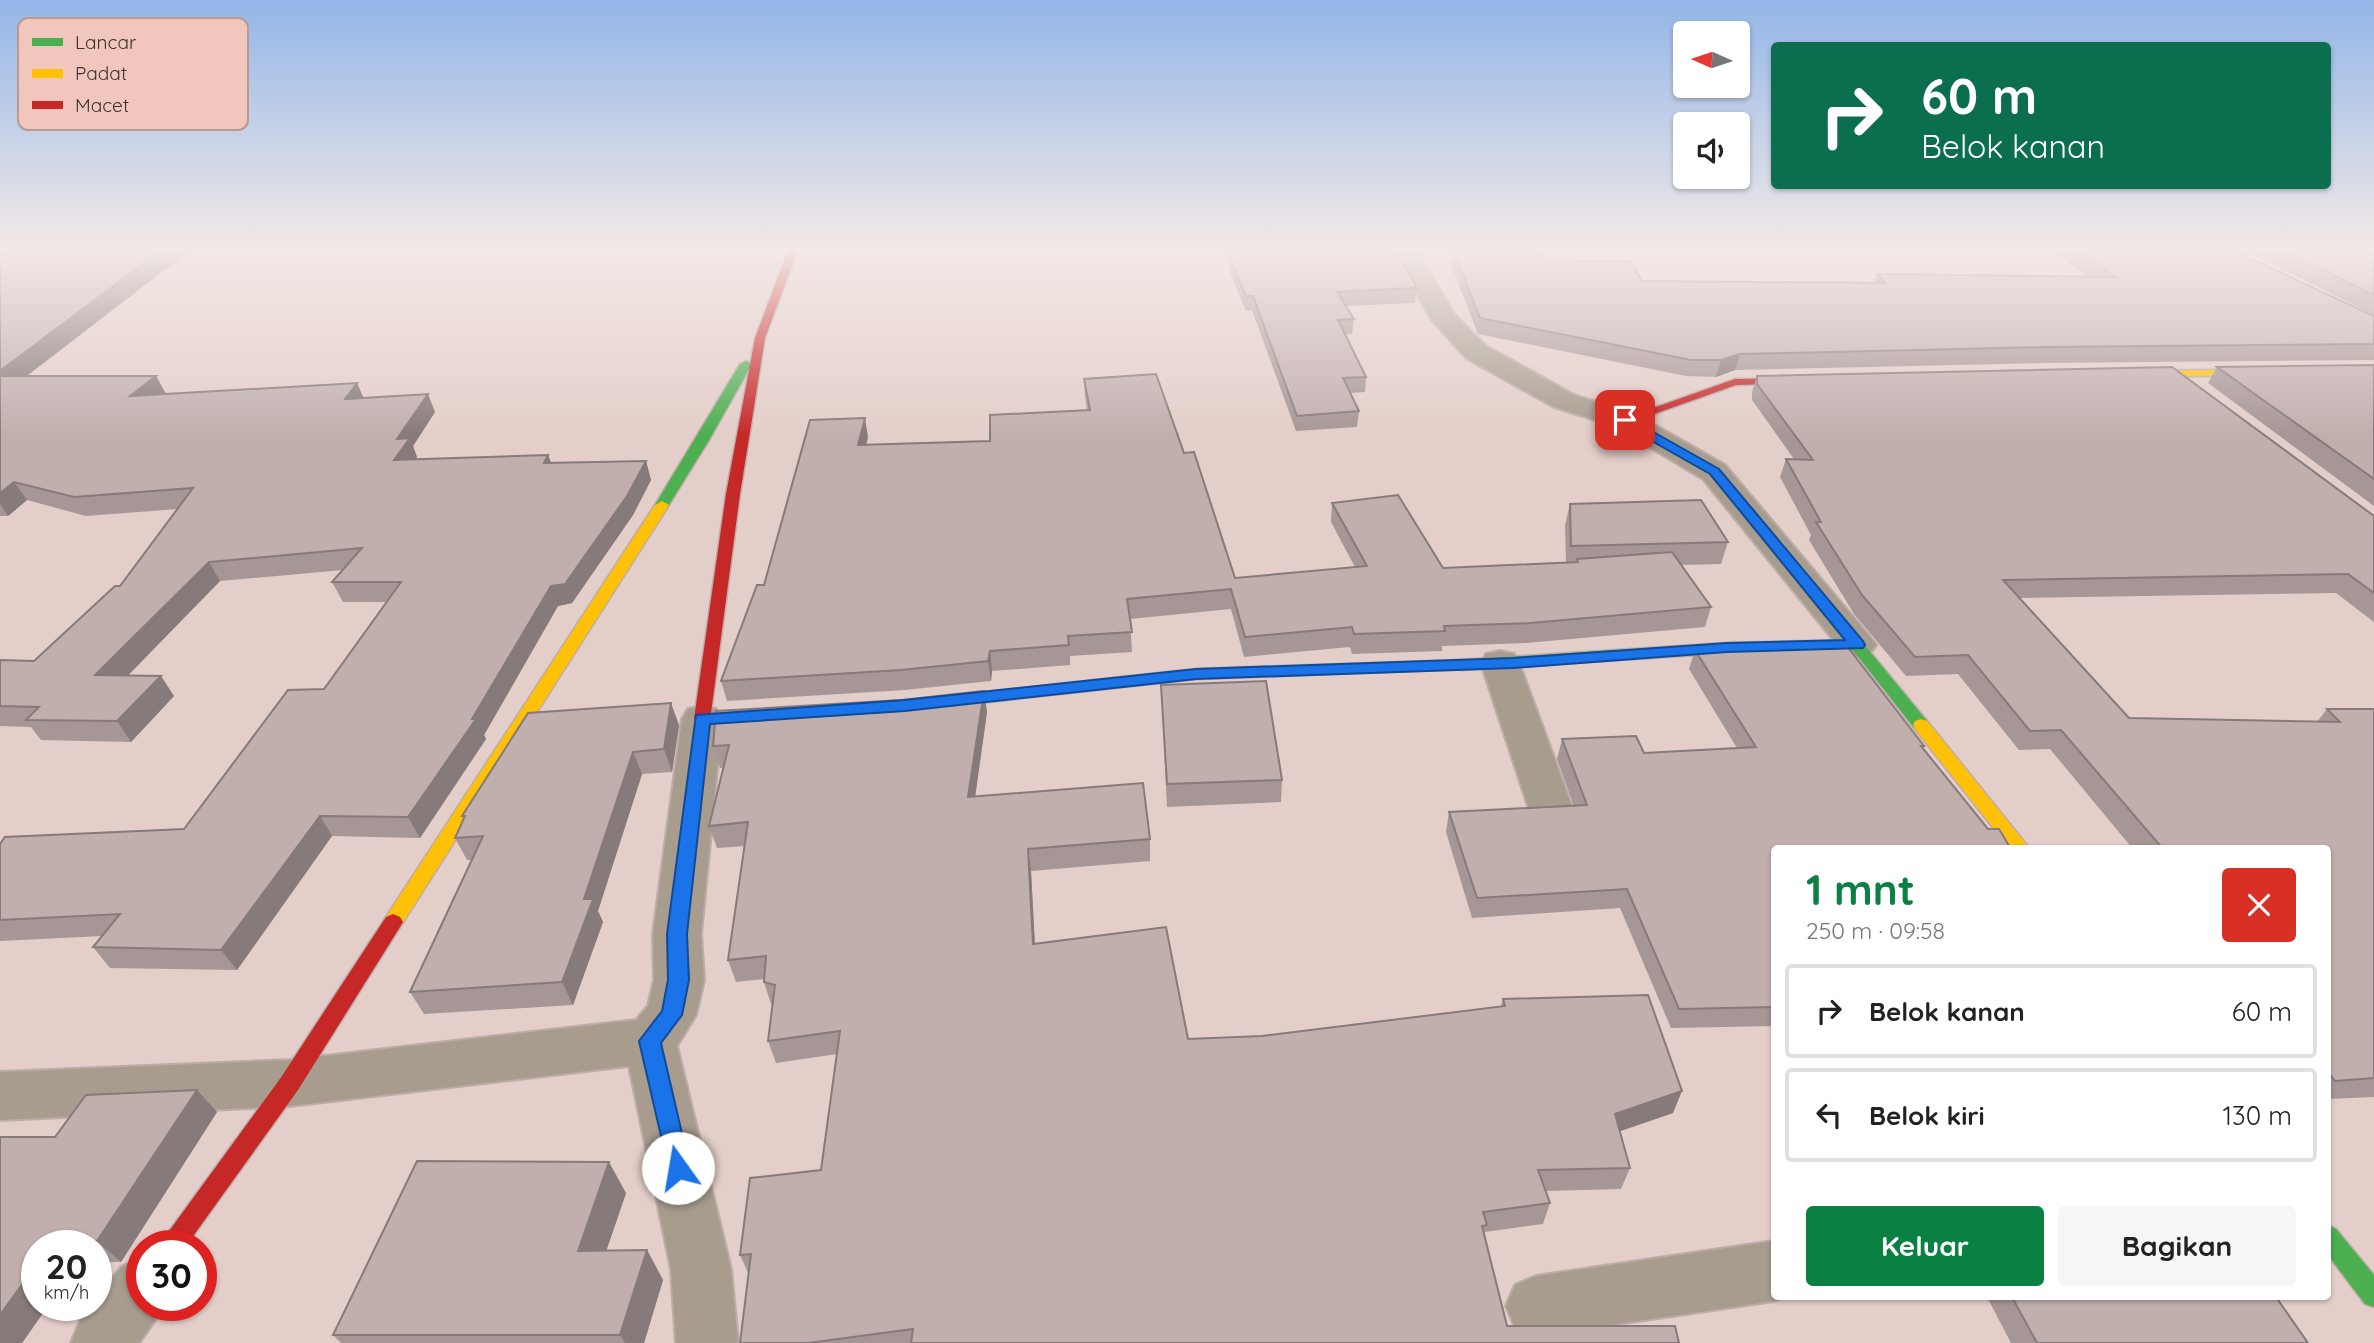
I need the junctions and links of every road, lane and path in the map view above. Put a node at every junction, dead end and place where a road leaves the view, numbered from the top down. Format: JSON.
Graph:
{"nodes":[{"id":1,"x":770,"y":311,"type":"edge"},
{"id":2,"x":1439,"y":311,"type":"edge"},
{"id":3,"x":760,"y":338,"type":"junction"},
{"id":4,"x":2374,"y":371,"type":"edge"},
{"id":5,"x":2108,"y":374,"type":"edge"},
{"id":6,"x":2173,"y":374,"type":"junction"},
{"id":7,"x":1832,"y":380,"type":"edge"},
{"id":8,"x":2207,"y":399,"type":"edge"},
{"id":9,"x":1625,"y":420,"type":"junction"},
{"id":10,"x":1857,"y":645,"type":"junction"},
{"id":11,"x":1500,"y":663,"type":"junction"},
{"id":12,"x":919,"y":704,"type":"edge"},
{"id":13,"x":783,"y":713,"type":"edge"},
{"id":14,"x":702,"y":719,"type":"junction"},
{"id":15,"x":1551,"y":808,"type":"edge"},
{"id":16,"x":2018,"y":845,"type":"edge"},
{"id":17,"x":650,"y":1041,"type":"junction"},
{"id":18,"x":290,"y":1083,"type":"junction"},
{"id":19,"x":0,"y":1096,"type":"edge"},
{"id":20,"x":184,"y":1230,"type":"edge"},
{"id":21,"x":2331,"y":1241,"type":"edge"},
{"id":22,"x":1771,"y":1271,"type":"edge"},
{"id":23,"x":2374,"y":1295,"type":"edge"},
{"id":24,"x":1536,"y":1306,"type":"dead end"},
{"id":25,"x":126,"y":1310,"type":"edge"},
{"id":26,"x":102,"y":1343,"type":"edge"},
{"id":27,"x":707,"y":1343,"type":"edge"}],
"edges":[{"from":1,"to":3,"type":"street"},
{"from":2,"to":9,"type":"street"},
{"from":3,"to":14,"type":"street"},
{"from":3,"to":18,"type":"street"},
{"from":4,"to":6,"type":"street"},
{"from":5,"to":6,"type":"street"},
{"from":6,"to":8,"type":"street"},
{"from":7,"to":9,"type":"street"},
{"from":9,"to":10,"type":"street"},
{"from":10,"to":11,"type":"street"},
{"from":10,"to":16,"type":"street"},
{"from":11,"to":12,"type":"street"},
{"from":11,"to":15,"type":"street"},
{"from":13,"to":14,"type":"street"},
{"from":14,"to":17,"type":"street"},
{"from":17,"to":18,"type":"street"},
{"from":17,"to":27,"type":"street"},
{"from":18,"to":19,"type":"street"},
{"from":18,"to":20,"type":"street"},
{"from":21,"to":23,"type":"street"},
{"from":22,"to":24,"type":"street"},
{"from":25,"to":26,"type":"street"}]}
